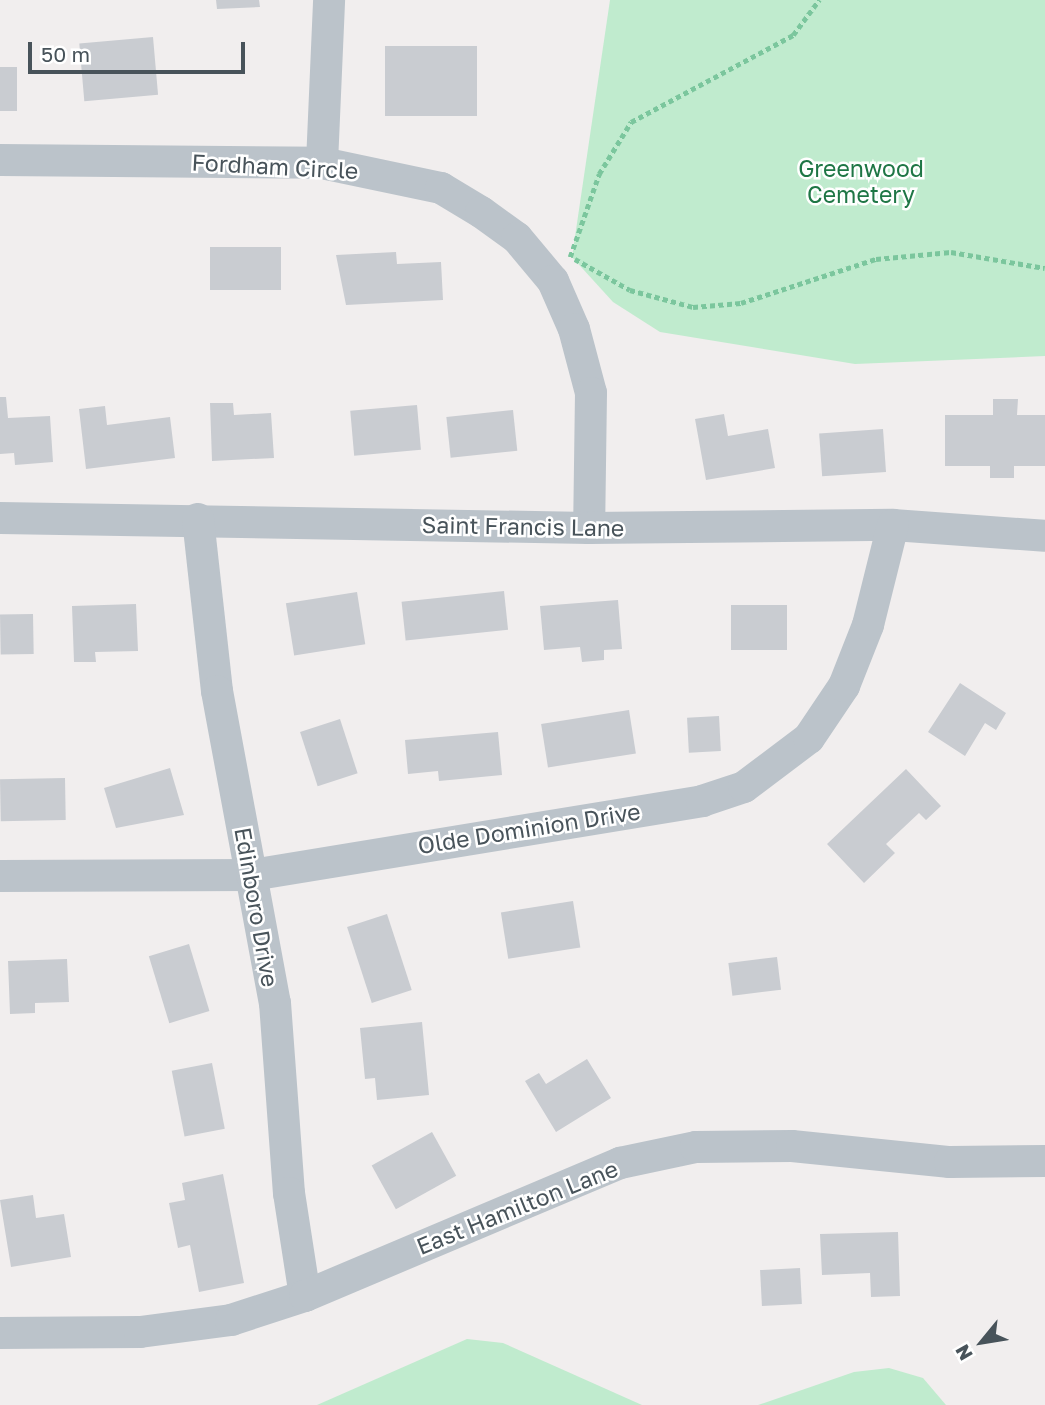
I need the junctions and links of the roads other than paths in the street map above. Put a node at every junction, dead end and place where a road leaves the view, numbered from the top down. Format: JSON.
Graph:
{"nodes":[{"id":1,"x":329,"y":0,"type":"edge"},
{"id":2,"x":0,"y":160,"type":"edge"},
{"id":3,"x":322,"y":163,"type":"junction"},
{"id":4,"x":0,"y":518,"type":"edge"},
{"id":5,"x":198,"y":519,"type":"junction"},
{"id":6,"x":893,"y":525,"type":"junction"},
{"id":7,"x":589,"y":528,"type":"junction"},
{"id":8,"x":1045,"y":536,"type":"edge"},
{"id":9,"x":252,"y":875,"type":"junction"},
{"id":10,"x":0,"y":876,"type":"edge"},
{"id":11,"x":1045,"y":1161,"type":"edge"},
{"id":12,"x":305,"y":1296,"type":"junction"},
{"id":13,"x":0,"y":1333,"type":"edge"}],
"edges":[{"from":1,"to":3,"type":"street"},
{"from":2,"to":3,"type":"street","name":"Fordham Circle"},
{"from":3,"to":7,"type":"street","name":"Fordham Circle"},
{"from":4,"to":5,"type":"street","name":"Saint Francis Lane"},
{"from":5,"to":7,"type":"street","name":"Saint Francis Lane"},
{"from":5,"to":9,"type":"street","name":"Edinboro Drive"},
{"from":6,"to":7,"type":"street","name":"Saint Francis Lane"},
{"from":6,"to":8,"type":"street","name":"Saint Francis Lane"},
{"from":6,"to":9,"type":"street","name":"Olde Dominion Drive"},
{"from":9,"to":10,"type":"street","name":"Olde Dominion Drive"},
{"from":9,"to":12,"type":"street","name":"Edinboro Drive"},
{"from":11,"to":12,"type":"street","name":"East Hamilton Lane"},
{"from":12,"to":13,"type":"street","name":"East Hamilton Lane"}]}
